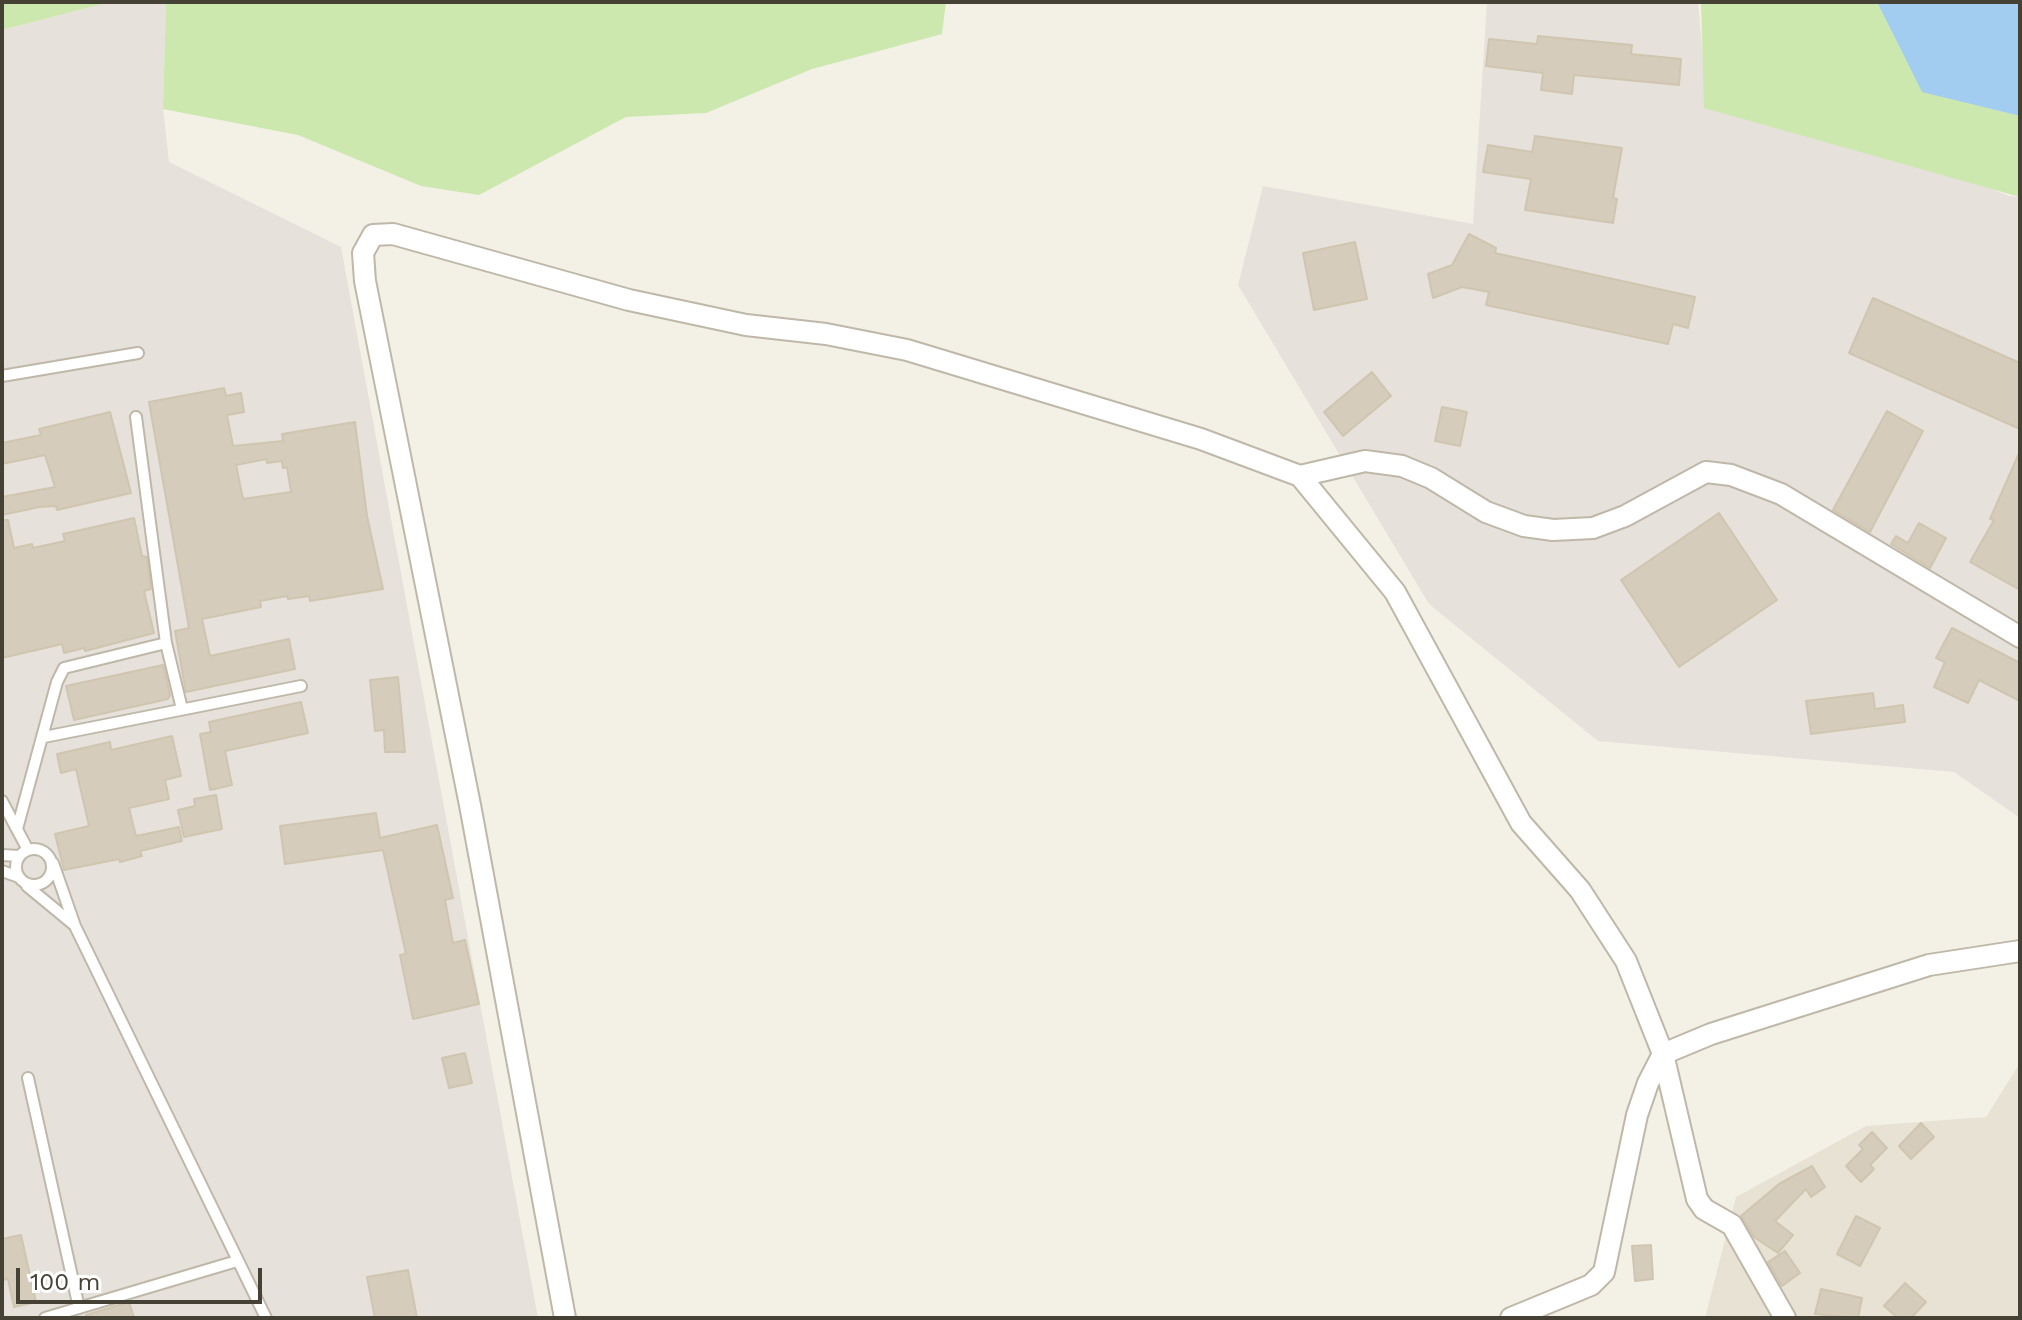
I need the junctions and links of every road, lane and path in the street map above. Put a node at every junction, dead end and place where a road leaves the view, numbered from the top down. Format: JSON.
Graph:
{"nodes":[{"id":1,"x":138,"y":353,"type":"dead end"},
{"id":2,"x":2,"y":376,"type":"edge"},
{"id":3,"x":136,"y":417,"type":"dead end"},
{"id":4,"x":1300,"y":476,"type":"junction"},
{"id":5,"x":2020,"y":637,"type":"edge"},
{"id":6,"x":166,"y":643,"type":"junction"},
{"id":7,"x":301,"y":686,"type":"dead end"},
{"id":8,"x":182,"y":709,"type":"junction"},
{"id":9,"x":44,"y":737,"type":"junction"},
{"id":10,"x":2,"y":801,"type":"edge"},
{"id":11,"x":17,"y":829,"type":"junction"},
{"id":12,"x":23,"y":853,"type":"junction"},
{"id":13,"x":2,"y":855,"type":"edge"},
{"id":14,"x":53,"y":863,"type":"junction"},
{"id":15,"x":2,"y":871,"type":"edge"},
{"id":16,"x":20,"y":879,"type":"junction"},
{"id":17,"x":75,"y":926,"type":"junction"},
{"id":18,"x":2020,"y":951,"type":"edge"},
{"id":19,"x":1663,"y":1054,"type":"junction"},
{"id":20,"x":28,"y":1078,"type":"dead end"},
{"id":21,"x":237,"y":1261,"type":"junction"},
{"id":22,"x":79,"y":1308,"type":"junction"},
{"id":23,"x":45,"y":1318,"type":"edge"},
{"id":24,"x":266,"y":1318,"type":"edge"},
{"id":25,"x":565,"y":1318,"type":"edge"},
{"id":26,"x":1511,"y":1318,"type":"edge"},
{"id":27,"x":1785,"y":1318,"type":"edge"}],
"edges":[{"from":1,"to":2,"type":"lane"},
{"from":3,"to":6,"type":"lane"},
{"from":4,"to":5,"type":"street"},
{"from":4,"to":19,"type":"street"},
{"from":4,"to":25,"type":"street"},
{"from":6,"to":8,"type":"lane"},
{"from":6,"to":9,"type":"lane"},
{"from":7,"to":8,"type":"lane"},
{"from":8,"to":9,"type":"lane"},
{"from":9,"to":11,"type":"lane"},
{"from":10,"to":11,"type":"lane"},
{"from":11,"to":12,"type":"lane"},
{"from":12,"to":13,"type":"lane"},
{"from":12,"to":14,"type":"lane"},
{"from":12,"to":16,"type":"lane"},
{"from":14,"to":16,"type":"lane"},
{"from":14,"to":17,"type":"lane"},
{"from":15,"to":16,"type":"lane"},
{"from":16,"to":17,"type":"lane"},
{"from":17,"to":21,"type":"lane"},
{"from":18,"to":19,"type":"street"},
{"from":19,"to":26,"type":"street"},
{"from":19,"to":27,"type":"street"},
{"from":20,"to":22,"type":"lane"},
{"from":21,"to":22,"type":"lane"},
{"from":21,"to":24,"type":"lane"},
{"from":22,"to":23,"type":"lane"}]}
